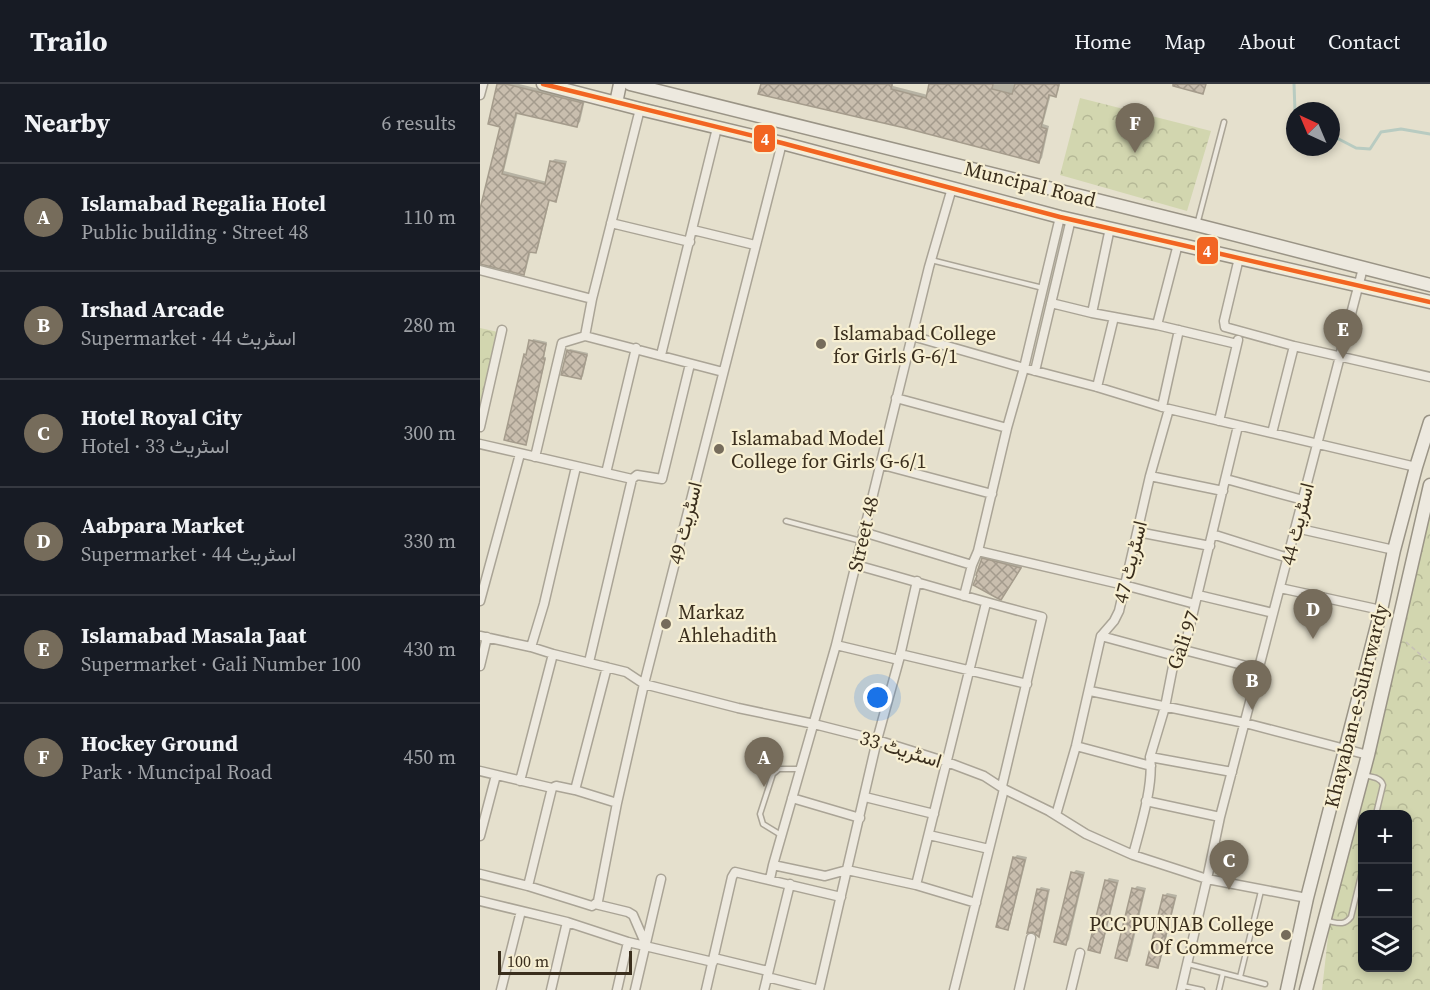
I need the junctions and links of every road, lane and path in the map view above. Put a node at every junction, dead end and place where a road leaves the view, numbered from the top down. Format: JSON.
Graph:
{"nodes":[{"id":1,"x":483,"y":84,"type":"edge"},
{"id":2,"x":543,"y":84,"type":"edge"},
{"id":3,"x":620,"y":84,"type":"edge"},
{"id":4,"x":630,"y":84,"type":"edge"},
{"id":5,"x":590,"y":90,"type":"edge"},
{"id":6,"x":480,"y":95,"type":"edge"},
{"id":7,"x":616,"y":103,"type":"junction"},
{"id":8,"x":640,"y":109,"type":"junction"},
{"id":9,"x":736,"y":111,"type":"junction"},
{"id":10,"x":1224,"y":122,"type":"dead end"},
{"id":11,"x":717,"y":128,"type":"junction"},
{"id":12,"x":732,"y":131,"type":"junction"},
{"id":13,"x":782,"y":143,"type":"junction"},
{"id":14,"x":951,"y":188,"type":"junction"},
{"id":15,"x":1066,"y":218,"type":"junction"},
{"id":16,"x":611,"y":224,"type":"junction"},
{"id":17,"x":1197,"y":225,"type":"junction"},
{"id":18,"x":1110,"y":228,"type":"junction"},
{"id":19,"x":693,"y":230,"type":"junction"},
{"id":20,"x":690,"y":242,"type":"junction"},
{"id":21,"x":1178,"y":244,"type":"junction"},
{"id":22,"x":755,"y":245,"type":"junction"},
{"id":23,"x":1239,"y":258,"type":"junction"},
{"id":24,"x":931,"y":260,"type":"junction"},
{"id":25,"x":1363,"y":268,"type":"junction"},
{"id":26,"x":480,"y":270,"type":"edge"},
{"id":27,"x":1359,"y":285,"type":"junction"},
{"id":28,"x":1430,"y":285,"type":"edge"},
{"id":29,"x":1043,"y":288,"type":"junction"},
{"id":30,"x":592,"y":299,"type":"junction"},
{"id":31,"x":1430,"y":302,"type":"edge"},
{"id":32,"x":1051,"y":303,"type":"junction"},
{"id":33,"x":1092,"y":313,"type":"junction"},
{"id":34,"x":1114,"y":317,"type":"junction"},
{"id":35,"x":1157,"y":325,"type":"junction"},
{"id":36,"x":502,"y":330,"type":"dead end"},
{"id":37,"x":1179,"y":330,"type":"junction"},
{"id":38,"x":1240,"y":332,"type":"junction"},
{"id":39,"x":585,"y":336,"type":"junction"},
{"id":40,"x":912,"y":336,"type":"junction"},
{"id":41,"x":1237,"y":344,"type":"junction"},
{"id":42,"x":1294,"y":346,"type":"junction"},
{"id":43,"x":636,"y":348,"type":"junction"},
{"id":44,"x":661,"y":355,"type":"junction"},
{"id":45,"x":1341,"y":357,"type":"junction"},
{"id":46,"x":690,"y":364,"type":"junction"},
{"id":47,"x":1024,"y":368,"type":"junction"},
{"id":48,"x":1035,"y":371,"type":"junction"},
{"id":49,"x":723,"y":372,"type":"junction"},
{"id":50,"x":1430,"y":377,"type":"edge"},
{"id":51,"x":1097,"y":387,"type":"junction"},
{"id":52,"x":896,"y":398,"type":"junction"},
{"id":53,"x":1166,"y":408,"type":"junction"},
{"id":54,"x":1219,"y":421,"type":"junction"},
{"id":55,"x":1430,"y":422,"type":"edge"},
{"id":56,"x":1238,"y":426,"type":"junction"},
{"id":57,"x":480,"y":427,"type":"edge"},
{"id":58,"x":1007,"y":428,"type":"junction"},
{"id":59,"x":1272,"y":433,"type":"junction"},
{"id":60,"x":480,"y":444,"type":"edge"},
{"id":61,"x":1317,"y":445,"type":"junction"},
{"id":62,"x":520,"y":454,"type":"junction"},
{"id":63,"x":535,"y":457,"type":"junction"},
{"id":64,"x":879,"y":464,"type":"junction"},
{"id":65,"x":576,"y":467,"type":"junction"},
{"id":66,"x":1416,"y":467,"type":"junction"},
{"id":67,"x":606,"y":473,"type":"junction"},
{"id":68,"x":1150,"y":476,"type":"junction"},
{"id":69,"x":632,"y":479,"type":"junction"},
{"id":70,"x":1226,"y":479,"type":"junction"},
{"id":71,"x":1430,"y":485,"type":"edge"},
{"id":72,"x":1223,"y":491,"type":"junction"},
{"id":73,"x":992,"y":494,"type":"junction"},
{"id":74,"x":1303,"y":500,"type":"junction"},
{"id":75,"x":786,"y":520,"type":"dead end"},
{"id":76,"x":1296,"y":528,"type":"junction"},
{"id":77,"x":1138,"y":532,"type":"junction"},
{"id":78,"x":1212,"y":534,"type":"junction"},
{"id":79,"x":862,"y":537,"type":"junction"},
{"id":80,"x":1210,"y":546,"type":"junction"},
{"id":81,"x":978,"y":550,"type":"junction"},
{"id":82,"x":1394,"y":550,"type":"junction"},
{"id":83,"x":1288,"y":558,"type":"junction"},
{"id":84,"x":856,"y":565,"type":"junction"},
{"id":85,"x":972,"y":565,"type":"junction"},
{"id":86,"x":917,"y":581,"type":"junction"},
{"id":87,"x":1124,"y":585,"type":"junction"},
{"id":88,"x":1280,"y":588,"type":"junction"},
{"id":89,"x":964,"y":596,"type":"junction"},
{"id":90,"x":1197,"y":600,"type":"junction"},
{"id":91,"x":480,"y":601,"type":"edge"},
{"id":92,"x":986,"y":603,"type":"junction"},
{"id":93,"x":1381,"y":610,"type":"junction"},
{"id":94,"x":1273,"y":613,"type":"junction"},
{"id":95,"x":1396,"y":634,"type":"junction"},
{"id":96,"x":1101,"y":636,"type":"junction"},
{"id":97,"x":484,"y":637,"type":"edge"},
{"id":98,"x":836,"y":645,"type":"junction"},
{"id":99,"x":531,"y":647,"type":"junction"},
{"id":100,"x":1184,"y":650,"type":"junction"},
{"id":101,"x":553,"y":654,"type":"junction"},
{"id":102,"x":1175,"y":656,"type":"junction"},
{"id":103,"x":900,"y":657,"type":"junction"},
{"id":104,"x":589,"y":662,"type":"junction"},
{"id":105,"x":1430,"y":663,"type":"edge"},
{"id":106,"x":480,"y":666,"type":"edge"},
{"id":107,"x":607,"y":667,"type":"junction"},
{"id":108,"x":1258,"y":669,"type":"junction"},
{"id":109,"x":969,"y":671,"type":"junction"},
{"id":110,"x":644,"y":684,"type":"junction"},
{"id":111,"x":1027,"y":684,"type":"junction"},
{"id":112,"x":1089,"y":691,"type":"junction"},
{"id":113,"x":1164,"y":707,"type":"junction"},
{"id":114,"x":1245,"y":723,"type":"junction"},
{"id":115,"x":814,"y":724,"type":"junction"},
{"id":116,"x":877,"y":740,"type":"junction"},
{"id":117,"x":1076,"y":746,"type":"junction"},
{"id":118,"x":1345,"y":750,"type":"junction"},
{"id":119,"x":1368,"y":755,"type":"junction"},
{"id":120,"x":1151,"y":761,"type":"junction"},
{"id":121,"x":947,"y":762,"type":"junction"},
{"id":122,"x":801,"y":769,"type":"junction"},
{"id":123,"x":480,"y":771,"type":"edge"},
{"id":124,"x":1232,"y":772,"type":"junction"},
{"id":125,"x":495,"y":775,"type":"junction"},
{"id":126,"x":1363,"y":775,"type":"junction"},
{"id":127,"x":520,"y":781,"type":"junction"},
{"id":128,"x":554,"y":787,"type":"junction"},
{"id":129,"x":1003,"y":787,"type":"junction"},
{"id":130,"x":575,"y":790,"type":"junction"},
{"id":131,"x":864,"y":797,"type":"junction"},
{"id":132,"x":792,"y":798,"type":"junction"},
{"id":133,"x":1146,"y":801,"type":"junction"},
{"id":134,"x":617,"y":802,"type":"junction"},
{"id":135,"x":1377,"y":810,"type":"edge"},
{"id":136,"x":934,"y":814,"type":"junction"},
{"id":137,"x":1056,"y":815,"type":"junction"},
{"id":138,"x":1220,"y":817,"type":"junction"},
{"id":139,"x":860,"y":818,"type":"junction"},
{"id":140,"x":782,"y":835,"type":"junction"},
{"id":141,"x":929,"y":835,"type":"junction"},
{"id":142,"x":480,"y":836,"type":"edge"},
{"id":143,"x":990,"y":849,"type":"junction"},
{"id":144,"x":1133,"y":855,"type":"junction"},
{"id":145,"x":773,"y":865,"type":"junction"},
{"id":146,"x":847,"y":870,"type":"junction"},
{"id":147,"x":480,"y":874,"type":"edge"},
{"id":148,"x":661,"y":879,"type":"dead end"},
{"id":149,"x":770,"y":879,"type":"junction"},
{"id":150,"x":1207,"y":879,"type":"junction"},
{"id":151,"x":790,"y":884,"type":"junction"},
{"id":152,"x":916,"y":885,"type":"junction"},
{"id":153,"x":528,"y":886,"type":"junction"},
{"id":154,"x":1358,"y":888,"type":"edge"},
{"id":155,"x":1261,"y":891,"type":"junction"},
{"id":156,"x":841,"y":897,"type":"junction"},
{"id":157,"x":1307,"y":898,"type":"junction"},
{"id":158,"x":480,"y":901,"type":"edge"},
{"id":159,"x":976,"y":903,"type":"junction"},
{"id":160,"x":595,"y":904,"type":"junction"},
{"id":161,"x":521,"y":911,"type":"junction"},
{"id":162,"x":1325,"y":920,"type":"junction"},
{"id":163,"x":567,"y":922,"type":"junction"},
{"id":164,"x":1031,"y":938,"type":"dead end"},
{"id":165,"x":628,"y":942,"type":"junction"},
{"id":166,"x":646,"y":945,"type":"junction"},
{"id":167,"x":1080,"y":953,"type":"dead end"},
{"id":168,"x":713,"y":960,"type":"junction"},
{"id":169,"x":1187,"y":964,"type":"junction"},
{"id":170,"x":1223,"y":973,"type":"junction"},
{"id":171,"x":768,"y":974,"type":"junction"},
{"id":172,"x":1240,"y":977,"type":"junction"},
{"id":173,"x":1265,"y":984,"type":"dead end"},
{"id":174,"x":1287,"y":986,"type":"edge"},
{"id":175,"x":1181,"y":988,"type":"edge"},
{"id":176,"x":1306,"y":988,"type":"edge"},
{"id":177,"x":501,"y":990,"type":"edge"},
{"id":178,"x":551,"y":990,"type":"edge"},
{"id":179,"x":616,"y":990,"type":"edge"},
{"id":180,"x":635,"y":990,"type":"edge"},
{"id":181,"x":706,"y":990,"type":"edge"},
{"id":182,"x":764,"y":990,"type":"edge"},
{"id":183,"x":819,"y":990,"type":"edge"},
{"id":184,"x":954,"y":990,"type":"edge"},
{"id":185,"x":1019,"y":990,"type":"edge"},
{"id":186,"x":1071,"y":990,"type":"edge"},
{"id":187,"x":1202,"y":990,"type":"edge"},
{"id":188,"x":1219,"y":990,"type":"edge"}],
"edges":[{"from":1,"to":6,"type":"street"},
{"from":2,"to":5,"type":"street","name":"Muncipal Road"},
{"from":3,"to":7,"type":"street"},
{"from":4,"to":9,"type":"street","name":"Muncipal Road"},
{"from":5,"to":7,"type":"street","name":"Muncipal Road"},
{"from":7,"to":8,"type":"street","name":"Muncipal Road"},
{"from":8,"to":11,"type":"street","name":"Muncipal Road"},
{"from":8,"to":16,"type":"street"},
{"from":9,"to":12,"type":"street"},
{"from":9,"to":17,"type":"street","name":"Muncipal Road"},
{"from":10,"to":17,"type":"lane"},
{"from":11,"to":12,"type":"street","name":"Muncipal Road"},
{"from":11,"to":19,"type":"street"},
{"from":12,"to":13,"type":"street","name":"Muncipal Road"},
{"from":13,"to":14,"type":"street","name":"Muncipal Road"},
{"from":13,"to":22,"type":"street","name":"اسٹریٹ 49"},
{"from":14,"to":15,"type":"street","name":"Muncipal Road"},
{"from":14,"to":24,"type":"street","name":"Street 48"},
{"from":15,"to":18,"type":"street","name":"Muncipal Road"},
{"from":15,"to":29,"type":"street"},
{"from":15,"to":32,"type":"street"},
{"from":16,"to":20,"type":"street"},
{"from":16,"to":30,"type":"street"},
{"from":17,"to":25,"type":"street","name":"Muncipal Road"},
{"from":18,"to":21,"type":"street","name":"Muncipal Road"},
{"from":18,"to":33,"type":"street"},
{"from":19,"to":20,"type":"street"},
{"from":19,"to":22,"type":"street"},
{"from":20,"to":44,"type":"street"},
{"from":21,"to":23,"type":"street","name":"Muncipal Road"},
{"from":21,"to":35,"type":"street"},
{"from":22,"to":49,"type":"street","name":"اسٹریٹ 49"},
{"from":23,"to":27,"type":"street","name":"Muncipal Road"},
{"from":23,"to":38,"type":"street"},
{"from":24,"to":29,"type":"lane"},
{"from":24,"to":40,"type":"street","name":"Street 48"},
{"from":25,"to":27,"type":"street","name":"اسٹریٹ 44"},
{"from":25,"to":28,"type":"street","name":"Muncipal Road"},
{"from":26,"to":30,"type":"street"},
{"from":27,"to":31,"type":"street","name":"Muncipal Road"},
{"from":27,"to":45,"type":"street","name":"اسٹریٹ 44"},
{"from":29,"to":47,"type":"street"},
{"from":30,"to":39,"type":"street"},
{"from":32,"to":33,"type":"street"},
{"from":32,"to":48,"type":"street"},
{"from":33,"to":34,"type":"street"},
{"from":34,"to":35,"type":"street"},
{"from":34,"to":51,"type":"street"},
{"from":35,"to":37,"type":"street"},
{"from":36,"to":57,"type":"street"},
{"from":37,"to":41,"type":"street"},
{"from":37,"to":53,"type":"street","name":"اسٹریٹ 47"},
{"from":38,"to":41,"type":"street"},
{"from":38,"to":42,"type":"street"},
{"from":39,"to":43,"type":"street"},
{"from":39,"to":63,"type":"street"},
{"from":40,"to":47,"type":"street"},
{"from":40,"to":52,"type":"street","name":"Street 48"},
{"from":41,"to":54,"type":"street"},
{"from":42,"to":45,"type":"street"},
{"from":42,"to":59,"type":"street"},
{"from":43,"to":44,"type":"street"},
{"from":43,"to":67,"type":"street"},
{"from":44,"to":46,"type":"street"},
{"from":45,"to":50,"type":"street"},
{"from":45,"to":61,"type":"street","name":"اسٹریٹ 44"},
{"from":46,"to":49,"type":"street"},
{"from":46,"to":69,"type":"street"},
{"from":47,"to":48,"type":"street"},
{"from":47,"to":58,"type":"street"},
{"from":48,"to":51,"type":"street"},
{"from":49,"to":110,"type":"street","name":"اسٹریٹ 49"},
{"from":51,"to":53,"type":"street"},
{"from":52,"to":58,"type":"street"},
{"from":52,"to":64,"type":"street","name":"Street 48"},
{"from":53,"to":54,"type":"street"},
{"from":53,"to":68,"type":"street","name":"اسٹریٹ 47"},
{"from":54,"to":56,"type":"street"},
{"from":55,"to":66,"type":"street","name":"Khayaban-e-Suhrwardy"},
{"from":56,"to":59,"type":"street"},
{"from":56,"to":70,"type":"street","name":"Gali 97"},
{"from":58,"to":73,"type":"street"},
{"from":59,"to":61,"type":"street"},
{"from":60,"to":62,"type":"street"},
{"from":61,"to":66,"type":"street"},
{"from":61,"to":74,"type":"street","name":"اسٹریٹ 44"},
{"from":62,"to":63,"type":"street"},
{"from":62,"to":91,"type":"street"},
{"from":63,"to":65,"type":"street"},
{"from":64,"to":73,"type":"street"},
{"from":64,"to":79,"type":"street","name":"Street 48"},
{"from":65,"to":67,"type":"street"},
{"from":65,"to":99,"type":"street"},
{"from":66,"to":82,"type":"street","name":"Khayaban-e-Suhrwardy"},
{"from":67,"to":69,"type":"street"},
{"from":68,"to":72,"type":"street"},
{"from":68,"to":77,"type":"street","name":"اسٹریٹ 47"},
{"from":69,"to":104,"type":"street"},
{"from":70,"to":72,"type":"street","name":"Gali 97"},
{"from":70,"to":74,"type":"street"},
{"from":71,"to":95,"type":"street","name":"Khayaban-e-Suhrwardy"},
{"from":72,"to":78,"type":"street","name":"Gali 97"},
{"from":73,"to":81,"type":"street"},
{"from":74,"to":76,"type":"street","name":"اسٹریٹ 44"},
{"from":75,"to":79,"type":"lane"},
{"from":76,"to":82,"type":"street"},
{"from":76,"to":83,"type":"street","name":"اسٹریٹ 44"},
{"from":77,"to":80,"type":"street"},
{"from":77,"to":87,"type":"street","name":"اسٹریٹ 47"},
{"from":78,"to":80,"type":"street","name":"Gali 97"},
{"from":78,"to":83,"type":"street"},
{"from":79,"to":84,"type":"street","name":"Street 48"},
{"from":79,"to":85,"type":"street"},
{"from":80,"to":90,"type":"street","name":"Gali 97"},
{"from":81,"to":85,"type":"street"},
{"from":81,"to":87,"type":"street"},
{"from":82,"to":93,"type":"street","name":"Khayaban-e-Suhrwardy"},
{"from":83,"to":88,"type":"street","name":"اسٹریٹ 44"},
{"from":84,"to":86,"type":"street"},
{"from":84,"to":98,"type":"street","name":"Street 48"},
{"from":85,"to":89,"type":"street"},
{"from":86,"to":89,"type":"street"},
{"from":86,"to":103,"type":"street"},
{"from":87,"to":90,"type":"street"},
{"from":87,"to":96,"type":"street","name":"اسٹریٹ 47"},
{"from":88,"to":93,"type":"street"},
{"from":88,"to":94,"type":"street","name":"اسٹریٹ 44"},
{"from":89,"to":92,"type":"street"},
{"from":90,"to":94,"type":"street"},
{"from":90,"to":100,"type":"street","name":"Gali 97"},
{"from":92,"to":109,"type":"street"},
{"from":92,"to":111,"type":"street"},
{"from":93,"to":118,"type":"street","name":"Khayaban-e-Suhrwardy"},
{"from":94,"to":108,"type":"street","name":"اسٹریٹ 44"},
{"from":95,"to":105,"type":"path"},
{"from":95,"to":119,"type":"street","name":"Khayaban-e-Suhrwardy"},
{"from":96,"to":102,"type":"street"},
{"from":96,"to":112,"type":"street","name":"اسٹریٹ 47"},
{"from":97,"to":99,"type":"street","name":"اسٹریٹ 33"},
{"from":97,"to":106,"type":"street"},
{"from":98,"to":103,"type":"street"},
{"from":98,"to":115,"type":"street","name":"Street 48"},
{"from":99,"to":101,"type":"street","name":"اسٹریٹ 33"},
{"from":100,"to":102,"type":"street","name":"Gali 97"},
{"from":100,"to":108,"type":"street"},
{"from":101,"to":104,"type":"street","name":"اسٹریٹ 33"},
{"from":101,"to":127,"type":"street"},
{"from":102,"to":113,"type":"street","name":"Gali 97"},
{"from":103,"to":109,"type":"street"},
{"from":103,"to":116,"type":"street"},
{"from":104,"to":107,"type":"street","name":"اسٹریٹ 33"},
{"from":107,"to":110,"type":"street","name":"اسٹریٹ 33"},
{"from":107,"to":130,"type":"street"},
{"from":108,"to":114,"type":"street","name":"اسٹریٹ 44"},
{"from":109,"to":111,"type":"street"},
{"from":109,"to":121,"type":"street"},
{"from":110,"to":115,"type":"street","name":"اسٹریٹ 33"},
{"from":110,"to":134,"type":"street","name":"اسٹریٹ 49"},
{"from":111,"to":129,"type":"street"},
{"from":112,"to":113,"type":"street"},
{"from":112,"to":117,"type":"street","name":"اسٹریٹ 47"},
{"from":113,"to":114,"type":"street"},
{"from":113,"to":120,"type":"street","name":"Gali 97"},
{"from":114,"to":118,"type":"street"},
{"from":114,"to":124,"type":"street","name":"اسٹریٹ 44"},
{"from":115,"to":116,"type":"street","name":"اسٹریٹ 33"},
{"from":115,"to":122,"type":"street","name":"Street 48"},
{"from":116,"to":121,"type":"street","name":"اسٹریٹ 33"},
{"from":116,"to":131,"type":"street"},
{"from":117,"to":120,"type":"street"},
{"from":117,"to":137,"type":"street","name":"اسٹریٹ 47"},
{"from":118,"to":119,"type":"street"},
{"from":118,"to":157,"type":"street","name":"Khayaban-e-Suhrwardy"},
{"from":119,"to":126,"type":"street","name":"Khayaban-e-Suhrwardy"},
{"from":120,"to":124,"type":"street"},
{"from":120,"to":133,"type":"street","name":"Gali 97"},
{"from":121,"to":129,"type":"street","name":"اسٹریٹ 33"},
{"from":121,"to":136,"type":"street"},
{"from":122,"to":132,"type":"street","name":"Street 48"},
{"from":122,"to":140,"type":"lane"},
{"from":123,"to":125,"type":"street"},
{"from":124,"to":138,"type":"street","name":"اسٹریٹ 44"},
{"from":125,"to":127,"type":"street"},
{"from":125,"to":142,"type":"street"},
{"from":126,"to":135,"type":"lane"},
{"from":126,"to":162,"type":"street","name":"Khayaban-e-Suhrwardy"},
{"from":127,"to":128,"type":"street"},
{"from":128,"to":130,"type":"street"},
{"from":128,"to":153,"type":"street"},
{"from":129,"to":137,"type":"street","name":"اسٹریٹ 33"},
{"from":129,"to":143,"type":"street"},
{"from":130,"to":134,"type":"street"},
{"from":131,"to":136,"type":"street"},
{"from":131,"to":139,"type":"street"},
{"from":132,"to":139,"type":"street"},
{"from":132,"to":140,"type":"street","name":"Street 48"},
{"from":133,"to":138,"type":"street"},
{"from":133,"to":144,"type":"street","name":"Gali 97"},
{"from":134,"to":160,"type":"street","name":"اسٹریٹ 49"},
{"from":136,"to":141,"type":"street"},
{"from":137,"to":144,"type":"street","name":"اسٹریٹ 33"},
{"from":138,"to":150,"type":"street","name":"اسٹریٹ 44"},
{"from":139,"to":146,"type":"street"},
{"from":140,"to":145,"type":"street","name":"Street 48"},
{"from":141,"to":143,"type":"street"},
{"from":141,"to":152,"type":"street"},
{"from":143,"to":159,"type":"street"},
{"from":144,"to":150,"type":"street","name":"اسٹریٹ 33"},
{"from":145,"to":146,"type":"street"},
{"from":145,"to":149,"type":"street","name":"Street 48"},
{"from":146,"to":152,"type":"street"},
{"from":146,"to":156,"type":"street"},
{"from":147,"to":153,"type":"street"},
{"from":148,"to":166,"type":"street"},
{"from":149,"to":151,"type":"street"},
{"from":149,"to":168,"type":"street"},
{"from":150,"to":155,"type":"street","name":"اسٹریٹ 33"},
{"from":150,"to":169,"type":"street","name":"اسٹریٹ 44"},
{"from":151,"to":156,"type":"street"},
{"from":151,"to":171,"type":"street"},
{"from":152,"to":159,"type":"street"},
{"from":153,"to":160,"type":"street"},
{"from":154,"to":162,"type":"lane"},
{"from":155,"to":157,"type":"street","name":"اسٹریٹ 33"},
{"from":155,"to":172,"type":"lane"},
{"from":156,"to":183,"type":"street"},
{"from":157,"to":174,"type":"street","name":"Khayaban-e-Suhrwardy"},
{"from":158,"to":161,"type":"street"},
{"from":159,"to":184,"type":"street"},
{"from":160,"to":166,"type":"street"},
{"from":161,"to":163,"type":"street"},
{"from":161,"to":177,"type":"street"},
{"from":162,"to":176,"type":"street","name":"Khayaban-e-Suhrwardy"},
{"from":163,"to":165,"type":"street"},
{"from":163,"to":178,"type":"street"},
{"from":164,"to":185,"type":"street"},
{"from":165,"to":166,"type":"street"},
{"from":165,"to":179,"type":"street"},
{"from":166,"to":168,"type":"street"},
{"from":166,"to":180,"type":"street"},
{"from":167,"to":186,"type":"street"},
{"from":168,"to":171,"type":"street"},
{"from":168,"to":181,"type":"street"},
{"from":169,"to":170,"type":"lane"},
{"from":169,"to":175,"type":"street","name":"اسٹریٹ 44"},
{"from":170,"to":172,"type":"lane"},
{"from":170,"to":188,"type":"lane"},
{"from":171,"to":182,"type":"street"},
{"from":171,"to":183,"type":"street"},
{"from":172,"to":173,"type":"lane"},
{"from":174,"to":176,"type":"street"},
{"from":175,"to":187,"type":"lane"}]}
